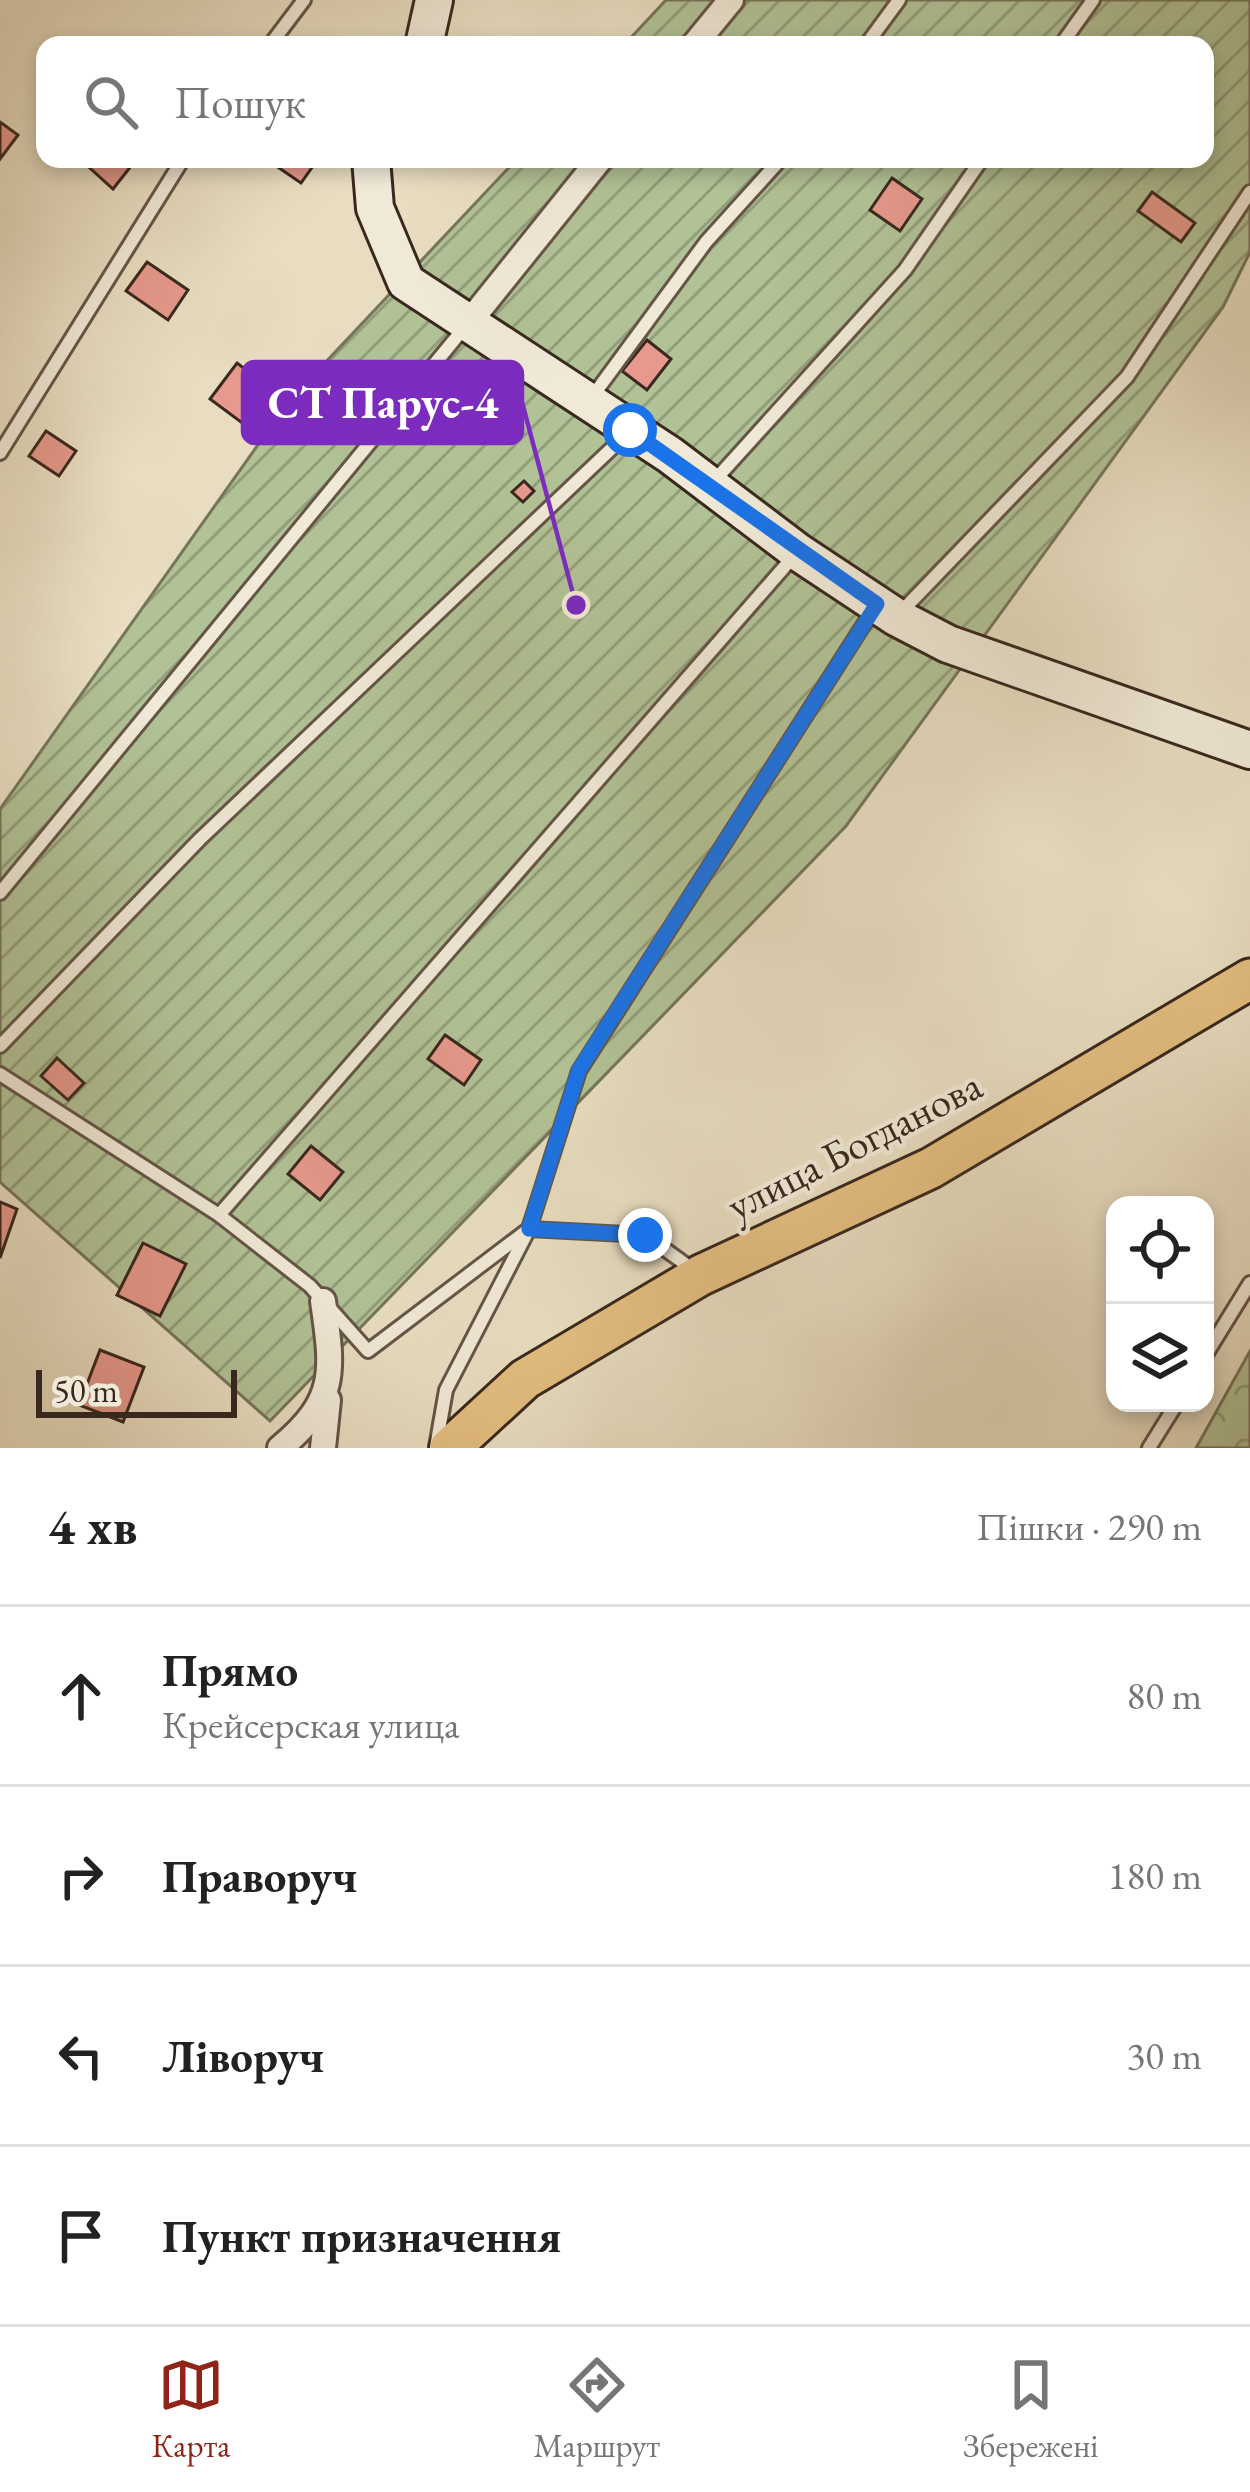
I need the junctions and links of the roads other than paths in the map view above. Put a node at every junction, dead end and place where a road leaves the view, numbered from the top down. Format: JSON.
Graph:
{"nodes":[{"id":1,"x":304,"y":0,"type":"edge"},
{"id":2,"x":434,"y":0,"type":"edge"},
{"id":3,"x":731,"y":0,"type":"edge"},
{"id":4,"x":899,"y":0,"type":"edge"},
{"id":5,"x":1093,"y":0,"type":"edge"},
{"id":6,"x":277,"y":36,"type":"edge"},
{"id":7,"x":426,"y":36,"type":"edge"},
{"id":8,"x":701,"y":36,"type":"edge"},
{"id":9,"x":873,"y":36,"type":"edge"},
{"id":10,"x":1067,"y":36,"type":"edge"},
{"id":11,"x":177,"y":168,"type":"edge"},
{"id":12,"x":372,"y":168,"type":"edge"},
{"id":13,"x":593,"y":168,"type":"edge"},
{"id":14,"x":773,"y":168,"type":"edge"},
{"id":15,"x":976,"y":168,"type":"edge"},
{"id":16,"x":1250,"y":192,"type":"edge"},
{"id":17,"x":470,"y":321,"type":"junction"},
{"id":18,"x":587,"y":403,"type":"junction"},
{"id":19,"x":630,"y":430,"type":"junction"},
{"id":20,"x":0,"y":453,"type":"edge"},
{"id":21,"x":709,"y":486,"type":"junction"},
{"id":22,"x":798,"y":552,"type":"junction"},
{"id":23,"x":886,"y":610,"type":"junction"},
{"id":24,"x":1250,"y":750,"type":"edge"},
{"id":25,"x":0,"y":893,"type":"edge"},
{"id":26,"x":1250,"y":979,"type":"edge"},
{"id":27,"x":0,"y":1046,"type":"edge"},
{"id":28,"x":0,"y":1074,"type":"edge"},
{"id":29,"x":219,"y":1215,"type":"junction"},
{"id":30,"x":529,"y":1229,"type":"junction"},
{"id":31,"x":701,"y":1275,"type":"junction"},
{"id":32,"x":1250,"y":1282,"type":"edge"},
{"id":33,"x":323,"y":1301,"type":"junction"},
{"id":34,"x":1214,"y":1341,"type":"edge"},
{"id":35,"x":331,"y":1386,"type":"junction"},
{"id":36,"x":1171,"y":1412,"type":"edge"},
{"id":37,"x":280,"y":1448,"type":"edge"},
{"id":38,"x":323,"y":1448,"type":"edge"},
{"id":39,"x":436,"y":1448,"type":"edge"},
{"id":40,"x":450,"y":1448,"type":"edge"},
{"id":41,"x":1149,"y":1448,"type":"edge"}],
"edges":[{"from":1,"to":6,"type":"lane"},
{"from":2,"to":7,"type":"street"},
{"from":3,"to":8,"type":"street"},
{"from":4,"to":9,"type":"lane"},
{"from":5,"to":10,"type":"lane"},
{"from":11,"to":20,"type":"lane"},
{"from":12,"to":17,"type":"street"},
{"from":13,"to":17,"type":"street"},
{"from":14,"to":18,"type":"lane"},
{"from":15,"to":21,"type":"lane"},
{"from":16,"to":23,"type":"lane"},
{"from":17,"to":18,"type":"street"},
{"from":17,"to":25,"type":"lane"},
{"from":18,"to":19,"type":"street"},
{"from":19,"to":21,"type":"street"},
{"from":19,"to":27,"type":"lane"},
{"from":21,"to":22,"type":"street"},
{"from":22,"to":23,"type":"street"},
{"from":22,"to":29,"type":"lane"},
{"from":23,"to":24,"type":"street"},
{"from":23,"to":30,"type":"lane"},
{"from":26,"to":31,"type":"main road","name":"улица Богданова"},
{"from":28,"to":29,"type":"lane"},
{"from":29,"to":33,"type":"lane"},
{"from":30,"to":31,"type":"lane"},
{"from":30,"to":33,"type":"lane"},
{"from":30,"to":39,"type":"lane"},
{"from":31,"to":40,"type":"main road","name":"улица Богданова"},
{"from":32,"to":34,"type":"lane"},
{"from":33,"to":35,"type":"street"},
{"from":35,"to":37,"type":"street"},
{"from":35,"to":38,"type":"street"},
{"from":36,"to":41,"type":"lane"}]}
